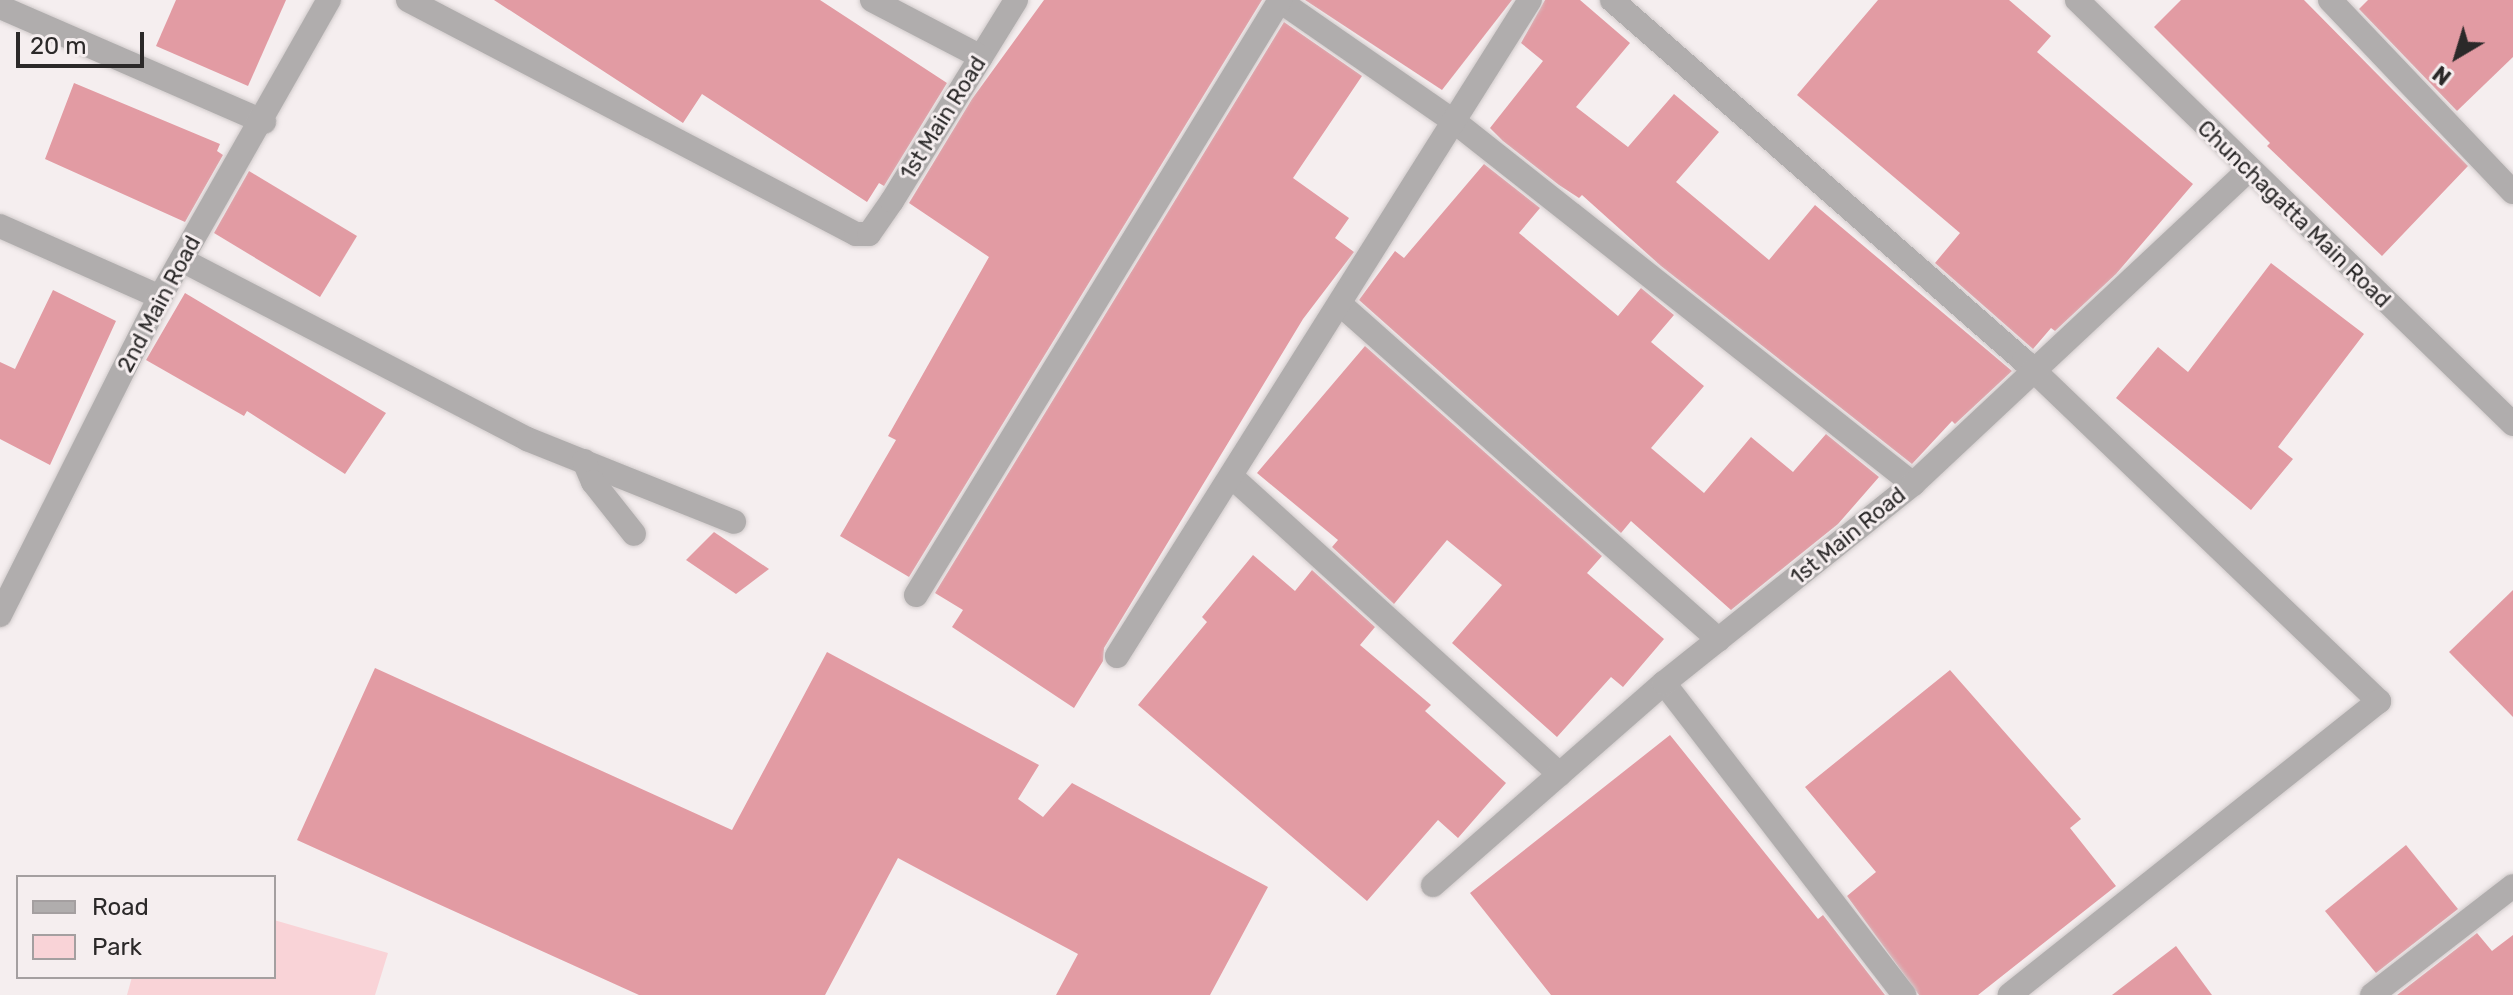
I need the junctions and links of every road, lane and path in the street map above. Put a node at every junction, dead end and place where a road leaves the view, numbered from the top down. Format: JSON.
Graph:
{"nodes":[{"id":1,"x":329,"y":0,"type":"edge"},
{"id":2,"x":408,"y":0,"type":"edge"},
{"id":3,"x":872,"y":0,"type":"edge"},
{"id":4,"x":1016,"y":0,"type":"edge"},
{"id":5,"x":1280,"y":0,"type":"edge"},
{"id":6,"x":1530,"y":0,"type":"edge"},
{"id":7,"x":1612,"y":0,"type":"edge"},
{"id":8,"x":2077,"y":0,"type":"edge"},
{"id":9,"x":2330,"y":0,"type":"edge"},
{"id":10,"x":0,"y":7,"type":"edge"},
{"id":11,"x":981,"y":57,"type":"junction"},
{"id":12,"x":264,"y":122,"type":"junction"},
{"id":13,"x":1455,"y":122,"type":"junction"},
{"id":14,"x":2249,"y":170,"type":"junction"},
{"id":15,"x":2513,"y":192,"type":"edge"},
{"id":16,"x":0,"y":226,"type":"edge"},
{"id":17,"x":182,"y":260,"type":"junction"},
{"id":18,"x":160,"y":297,"type":"junction"},
{"id":19,"x":1340,"y":304,"type":"junction"},
{"id":20,"x":2033,"y":370,"type":"junction"},
{"id":21,"x":2513,"y":424,"type":"edge"},
{"id":22,"x":584,"y":461,"type":"junction"},
{"id":23,"x":1233,"y":478,"type":"junction"},
{"id":24,"x":1913,"y":484,"type":"junction"},
{"id":25,"x":734,"y":522,"type":"dead end"},
{"id":26,"x":634,"y":534,"type":"dead end"},
{"id":27,"x":916,"y":595,"type":"dead end"},
{"id":28,"x":0,"y":615,"type":"edge"},
{"id":29,"x":1719,"y":640,"type":"junction"},
{"id":30,"x":1117,"y":656,"type":"dead end"},
{"id":31,"x":1664,"y":683,"type":"junction"},
{"id":32,"x":1560,"y":774,"type":"junction"},
{"id":33,"x":1433,"y":885,"type":"dead end"},
{"id":34,"x":2513,"y":886,"type":"edge"},
{"id":35,"x":1904,"y":995,"type":"edge"},
{"id":36,"x":2010,"y":995,"type":"edge"},
{"id":37,"x":2372,"y":995,"type":"edge"}],
"edges":[{"from":1,"to":12,"type":"street","name":"2nd Main Road"},
{"from":2,"to":11,"type":"street","name":"1st Main Road"},
{"from":3,"to":11,"type":"street"},
{"from":4,"to":11,"type":"street","name":"1st Main Road"},
{"from":5,"to":13,"type":"street"},
{"from":5,"to":27,"type":"street"},
{"from":6,"to":13,"type":"street"},
{"from":7,"to":20,"type":"street"},
{"from":8,"to":14,"type":"street","name":"Chunchagatta Main Road"},
{"from":9,"to":15,"type":"street"},
{"from":10,"to":12,"type":"street"},
{"from":12,"to":17,"type":"street","name":"2nd Main Road"},
{"from":13,"to":19,"type":"street"},
{"from":13,"to":24,"type":"street"},
{"from":14,"to":20,"type":"street","name":"1st Main Road"},
{"from":14,"to":21,"type":"street","name":"Chunchagatta Main Road"},
{"from":16,"to":18,"type":"street"},
{"from":17,"to":18,"type":"street","name":"2nd Main Road"},
{"from":17,"to":22,"type":"street"},
{"from":18,"to":28,"type":"street","name":"2nd Main Road"},
{"from":19,"to":23,"type":"street"},
{"from":19,"to":29,"type":"street"},
{"from":20,"to":24,"type":"street","name":"1st Main Road"},
{"from":20,"to":36,"type":"street"},
{"from":22,"to":25,"type":"street"},
{"from":22,"to":26,"type":"street"},
{"from":23,"to":30,"type":"street"},
{"from":23,"to":32,"type":"street"},
{"from":24,"to":29,"type":"street","name":"1st Main Road"},
{"from":29,"to":31,"type":"street","name":"1st Main Road"},
{"from":31,"to":32,"type":"street","name":"1st Main Road"},
{"from":31,"to":35,"type":"street"},
{"from":32,"to":33,"type":"street","name":"1st Main Road"},
{"from":34,"to":37,"type":"street"}]}
